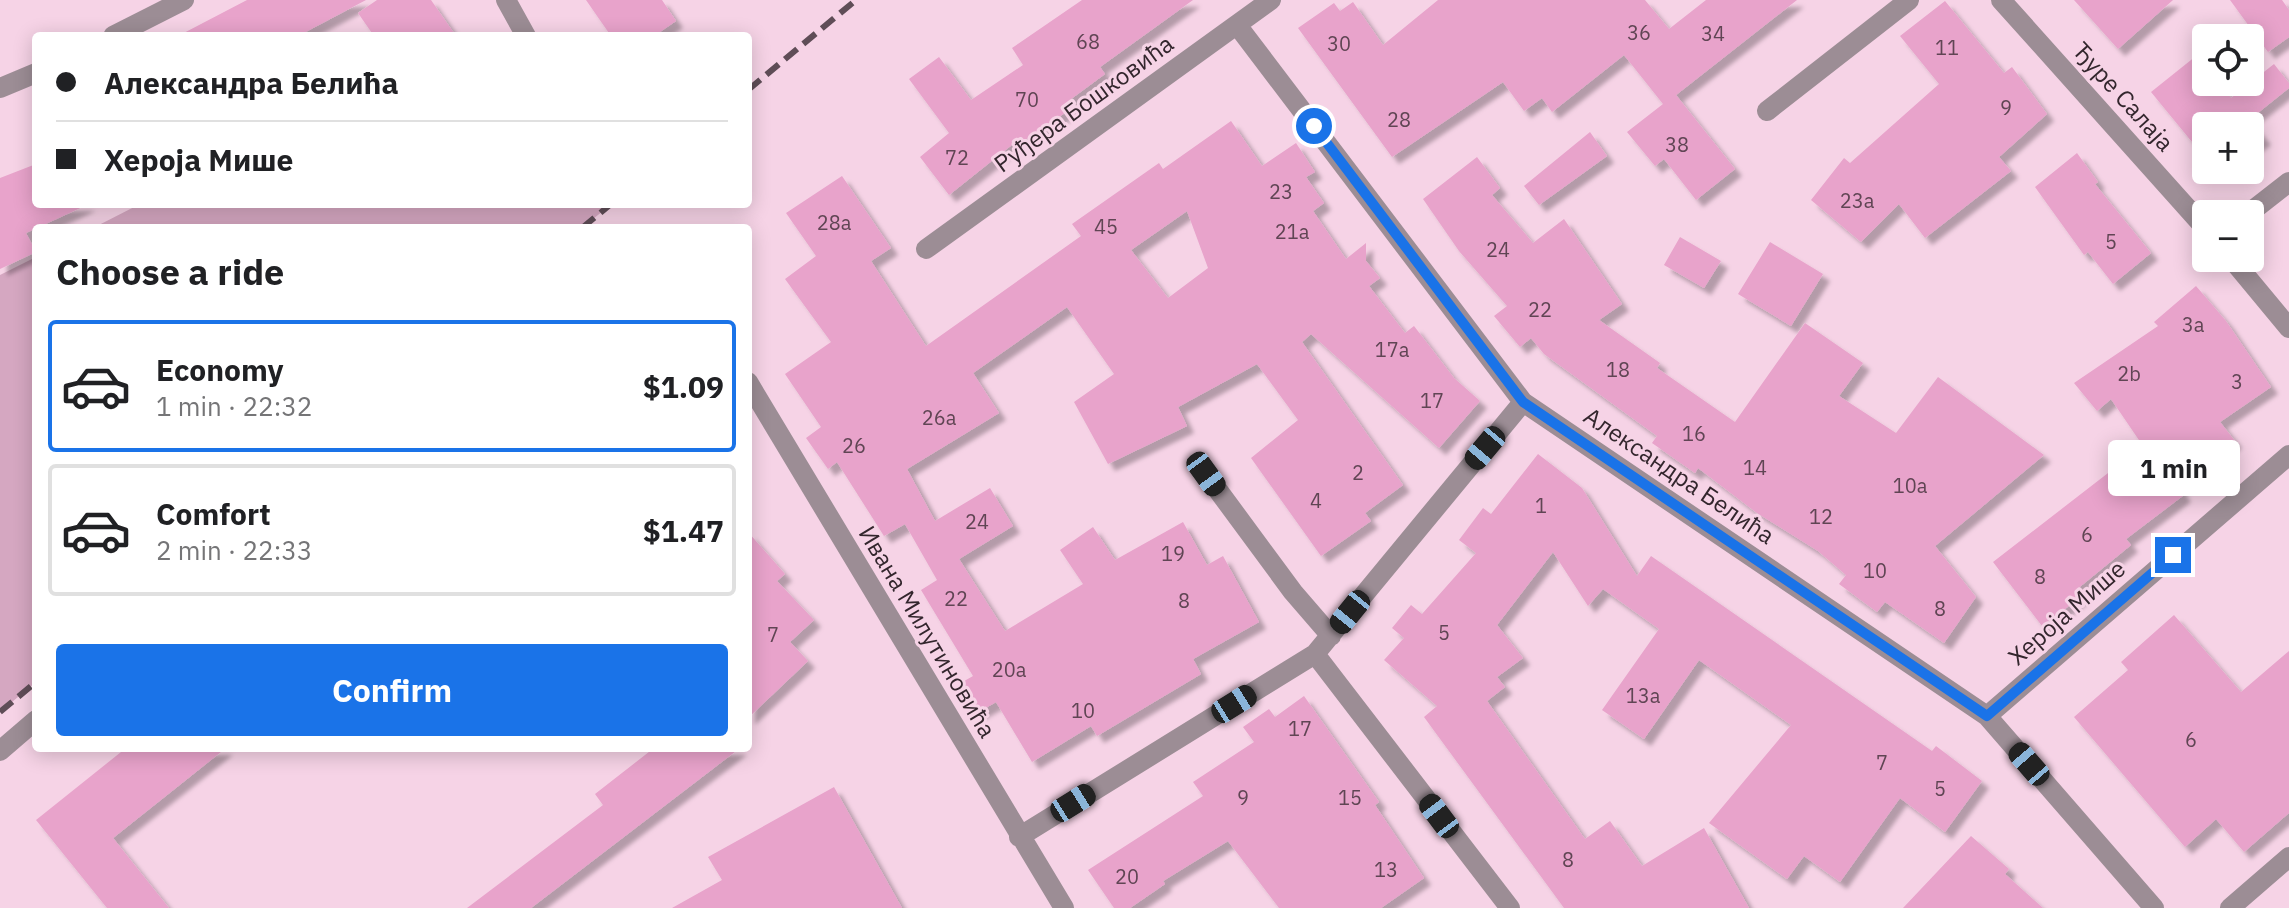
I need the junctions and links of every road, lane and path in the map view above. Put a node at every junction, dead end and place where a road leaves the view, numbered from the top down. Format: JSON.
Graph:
{"nodes":[{"id":1,"x":184,"y":0,"type":"edge"},
{"id":2,"x":506,"y":0,"type":"edge"},
{"id":3,"x":1271,"y":0,"type":"edge"},
{"id":4,"x":1909,"y":0,"type":"edge"},
{"id":5,"x":2001,"y":0,"type":"edge"},
{"id":6,"x":1237,"y":25,"type":"junction"},
{"id":7,"x":121,"y":32,"type":"edge"},
{"id":8,"x":524,"y":32,"type":"edge"},
{"id":9,"x":32,"y":75,"type":"edge"},
{"id":10,"x":0,"y":88,"type":"edge"},
{"id":11,"x":1767,"y":111,"type":"dead end"},
{"id":12,"x":2289,"y":182,"type":"edge"},
{"id":13,"x":2264,"y":202,"type":"edge"},
{"id":14,"x":2192,"y":213,"type":"edge"},
{"id":15,"x":926,"y":249,"type":"dead end"},
{"id":16,"x":2243,"y":272,"type":"edge"},
{"id":17,"x":2289,"y":328,"type":"edge"},
{"id":18,"x":752,"y":389,"type":"edge"},
{"id":19,"x":1523,"y":402,"type":"junction"},
{"id":20,"x":2289,"y":455,"type":"edge"},
{"id":21,"x":1206,"y":474,"type":"dead end"},
{"id":22,"x":1331,"y":636,"type":"junction"},
{"id":23,"x":1315,"y":654,"type":"junction"},
{"id":24,"x":1987,"y":716,"type":"junction"},
{"id":25,"x":32,"y":723,"type":"edge"},
{"id":26,"x":0,"y":751,"type":"edge"},
{"id":27,"x":1019,"y":837,"type":"junction"},
{"id":28,"x":2289,"y":857,"type":"edge"},
{"id":29,"x":1064,"y":908,"type":"edge"},
{"id":30,"x":1510,"y":908,"type":"edge"},
{"id":31,"x":2154,"y":908,"type":"edge"},
{"id":32,"x":2230,"y":908,"type":"edge"}],
"edges":[{"from":1,"to":7,"type":"street"},
{"from":2,"to":8,"type":"street"},
{"from":3,"to":6,"type":"street","name":"Руђера Бошковића"},
{"from":4,"to":11,"type":"street"},
{"from":5,"to":14,"type":"street","name":"Ђуре Салаја"},
{"from":6,"to":15,"type":"street","name":"Руђера Бошковића"},
{"from":6,"to":19,"type":"street","name":"Александра Белића"},
{"from":9,"to":10,"type":"street"},
{"from":12,"to":13,"type":"street"},
{"from":16,"to":17,"type":"street"},
{"from":18,"to":27,"type":"street","name":"Ивана Милутиновића"},
{"from":19,"to":22,"type":"street"},
{"from":19,"to":24,"type":"street","name":"Александра Белића"},
{"from":20,"to":24,"type":"street","name":"Хероја Мише"},
{"from":21,"to":22,"type":"street"},
{"from":22,"to":23,"type":"street"},
{"from":23,"to":27,"type":"street"},
{"from":23,"to":30,"type":"street"},
{"from":24,"to":31,"type":"street","name":"Александра Белића"},
{"from":25,"to":26,"type":"street"},
{"from":27,"to":29,"type":"street","name":"Ивана Милутиновића"},
{"from":28,"to":32,"type":"street"}]}
